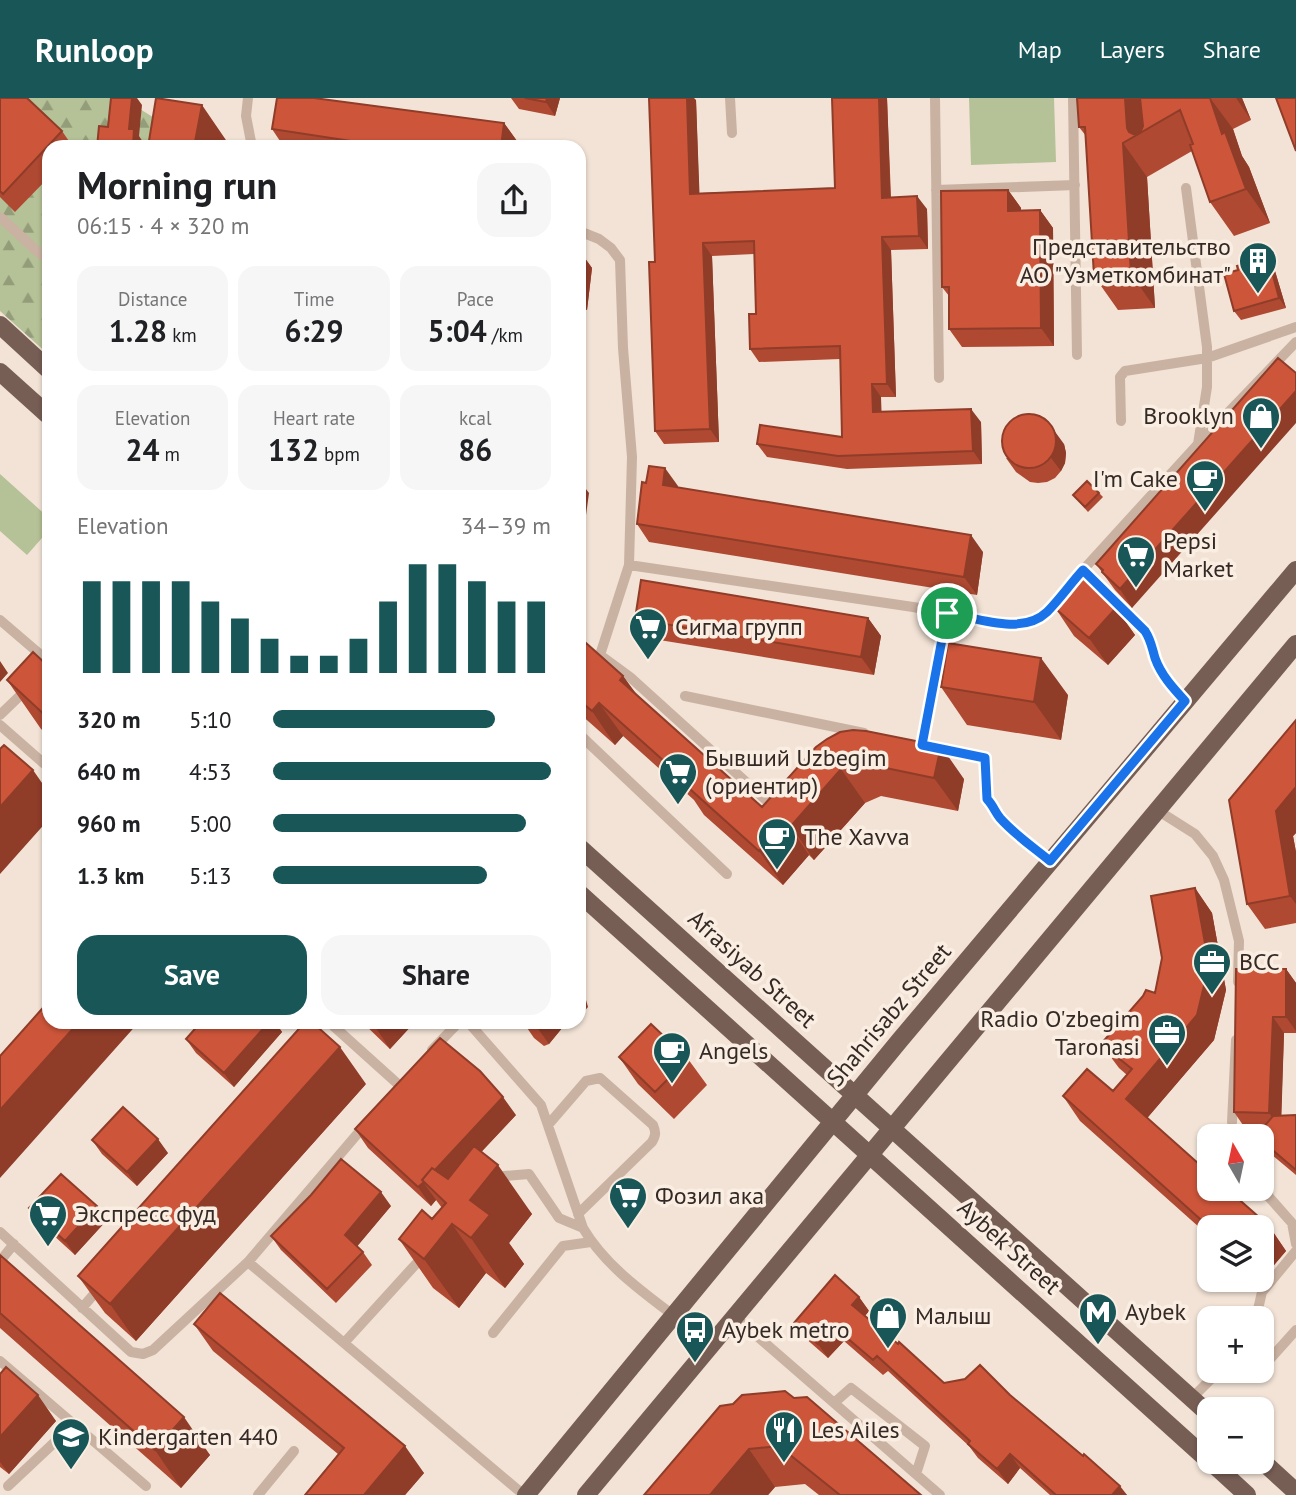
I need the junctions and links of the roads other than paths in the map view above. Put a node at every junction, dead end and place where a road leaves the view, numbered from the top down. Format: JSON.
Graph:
{"nodes":[{"id":1,"x":248,"y":98,"type":"edge"},
{"id":2,"x":730,"y":98,"type":"edge"},
{"id":3,"x":935,"y":98,"type":"edge"},
{"id":4,"x":1073,"y":98,"type":"edge"},
{"id":5,"x":732,"y":133,"type":"dead end"},
{"id":6,"x":251,"y":140,"type":"edge"},
{"id":7,"x":1074,"y":185,"type":"junction"},
{"id":8,"x":1186,"y":188,"type":"dead end"},
{"id":9,"x":936,"y":190,"type":"junction"},
{"id":10,"x":0,"y":217,"type":"edge"},
{"id":11,"x":586,"y":234,"type":"edge"},
{"id":12,"x":42,"y":255,"type":"edge"},
{"id":13,"x":0,"y":326,"type":"edge"},
{"id":14,"x":1296,"y":327,"type":"edge"},
{"id":15,"x":1296,"y":342,"type":"edge"},
{"id":16,"x":1077,"y":355,"type":"dead end"},
{"id":17,"x":1207,"y":358,"type":"junction"},
{"id":18,"x":42,"y":364,"type":"edge"},
{"id":19,"x":0,"y":372,"type":"edge"},
{"id":20,"x":939,"y":379,"type":"dead end"},
{"id":21,"x":42,"y":410,"type":"edge"},
{"id":22,"x":1121,"y":421,"type":"dead end"},
{"id":23,"x":1198,"y":444,"type":"junction"},
{"id":24,"x":629,"y":565,"type":"junction"},
{"id":25,"x":1083,"y":570,"type":"junction"},
{"id":26,"x":1296,"y":570,"type":"edge"},
{"id":27,"x":947,"y":613,"type":"junction"},
{"id":28,"x":0,"y":620,"type":"edge"},
{"id":29,"x":1296,"y":644,"type":"edge"},
{"id":30,"x":600,"y":655,"type":"junction"},
{"id":31,"x":42,"y":658,"type":"edge"},
{"id":32,"x":586,"y":662,"type":"edge"},
{"id":33,"x":42,"y":671,"type":"edge"},
{"id":34,"x":685,"y":696,"type":"dead end"},
{"id":35,"x":1185,"y":701,"type":"junction"},
{"id":36,"x":0,"y":715,"type":"edge"},
{"id":37,"x":0,"y":725,"type":"edge"},
{"id":38,"x":852,"y":730,"type":"junction"},
{"id":39,"x":871,"y":734,"type":"edge"},
{"id":40,"x":586,"y":741,"type":"edge"},
{"id":41,"x":844,"y":741,"type":"edge"},
{"id":42,"x":42,"y":762,"type":"edge"},
{"id":43,"x":792,"y":805,"type":"edge"},
{"id":44,"x":1157,"y":810,"type":"junction"},
{"id":45,"x":586,"y":853,"type":"edge"},
{"id":46,"x":1050,"y":861,"type":"junction"},
{"id":47,"x":727,"y":874,"type":"dead end"},
{"id":48,"x":586,"y":899,"type":"edge"},
{"id":49,"x":1238,"y":994,"type":"edge"},
{"id":50,"x":337,"y":1029,"type":"edge"},
{"id":51,"x":452,"y":1029,"type":"edge"},
{"id":52,"x":474,"y":1029,"type":"edge"},
{"id":53,"x":1236,"y":1034,"type":"edge"},
{"id":54,"x":425,"y":1058,"type":"edge"},
{"id":55,"x":408,"y":1076,"type":"edge"},
{"id":56,"x":399,"y":1085,"type":"junction"},
{"id":57,"x":855,"y":1095,"type":"junction"},
{"id":58,"x":390,"y":1096,"type":"edge"},
{"id":59,"x":373,"y":1116,"type":"edge"},
{"id":60,"x":832,"y":1122,"type":"junction"},
{"id":61,"x":1232,"y":1122,"type":"edge"},
{"id":62,"x":548,"y":1125,"type":"junction"},
{"id":63,"x":892,"y":1128,"type":"junction"},
{"id":64,"x":870,"y":1155,"type":"junction"},
{"id":65,"x":487,"y":1186,"type":"edge"},
{"id":66,"x":1273,"y":1201,"type":"edge"},
{"id":67,"x":578,"y":1214,"type":"junction"},
{"id":68,"x":583,"y":1228,"type":"junction"},
{"id":69,"x":0,"y":1232,"type":"edge"},
{"id":70,"x":591,"y":1242,"type":"junction"},
{"id":71,"x":14,"y":1244,"type":"junction"},
{"id":72,"x":1296,"y":1244,"type":"edge"},
{"id":73,"x":429,"y":1249,"type":"edge"},
{"id":74,"x":1296,"y":1251,"type":"edge"},
{"id":75,"x":0,"y":1261,"type":"edge"},
{"id":76,"x":248,"y":1262,"type":"junction"},
{"id":77,"x":109,"y":1278,"type":"edge"},
{"id":78,"x":1259,"y":1306,"type":"edge"},
{"id":79,"x":82,"y":1308,"type":"junction"},
{"id":80,"x":673,"y":1315,"type":"junction"},
{"id":81,"x":735,"y":1317,"type":"junction"},
{"id":82,"x":1296,"y":1330,"type":"edge"},
{"id":83,"x":493,"y":1333,"type":"dead end"},
{"id":84,"x":344,"y":1343,"type":"junction"},
{"id":85,"x":1274,"y":1355,"type":"edge"},
{"id":86,"x":0,"y":1361,"type":"edge"},
{"id":87,"x":1207,"y":1383,"type":"edge"},
{"id":88,"x":1192,"y":1398,"type":"junction"},
{"id":89,"x":834,"y":1403,"type":"junction"},
{"id":90,"x":1197,"y":1403,"type":"edge"},
{"id":91,"x":74,"y":1424,"type":"junction"},
{"id":92,"x":1197,"y":1449,"type":"edge"},
{"id":93,"x":294,"y":1451,"type":"dead end"},
{"id":94,"x":1274,"y":1472,"type":"edge"},
{"id":95,"x":915,"y":1474,"type":"junction"},
{"id":96,"x":1224,"y":1474,"type":"edge"},
{"id":97,"x":8,"y":1486,"type":"dead end"},
{"id":98,"x":146,"y":1486,"type":"dead end"},
{"id":99,"x":1296,"y":1492,"type":"edge"},
{"id":100,"x":258,"y":1495,"type":"edge"},
{"id":101,"x":525,"y":1495,"type":"edge"},
{"id":102,"x":586,"y":1495,"type":"edge"},
{"id":103,"x":940,"y":1495,"type":"edge"},
{"id":104,"x":1247,"y":1495,"type":"edge"}],
"edges":[{"from":1,"to":6,"type":"lane"},
{"from":2,"to":5,"type":"lane"},
{"from":3,"to":9,"type":"lane"},
{"from":4,"to":7,"type":"lane"},
{"from":7,"to":9,"type":"lane"},
{"from":7,"to":16,"type":"lane"},
{"from":8,"to":17,"type":"lane"},
{"from":9,"to":20,"type":"lane"},
{"from":10,"to":12,"type":"lane"},
{"from":11,"to":24,"type":"lane"},
{"from":13,"to":18,"type":"main road"},
{"from":14,"to":17,"type":"lane"},
{"from":15,"to":23,"type":"lane"},
{"from":17,"to":22,"type":"lane"},
{"from":17,"to":23,"type":"lane"},
{"from":19,"to":21,"type":"main road"},
{"from":23,"to":25,"type":"lane"},
{"from":24,"to":27,"type":"lane"},
{"from":24,"to":30,"type":"lane"},
{"from":25,"to":27,"type":"lane"},
{"from":25,"to":35,"type":"lane"},
{"from":26,"to":35,"type":"main road","name":"Shahrisabz Street"},
{"from":27,"to":46,"type":"lane"},
{"from":28,"to":31,"type":"lane"},
{"from":29,"to":44,"type":"main road"},
{"from":30,"to":32,"type":"lane"},
{"from":30,"to":43,"type":"lane"},
{"from":33,"to":36,"type":"lane"},
{"from":34,"to":38,"type":"lane"},
{"from":35,"to":46,"type":"main road","name":"Shahrisabz Street"},
{"from":37,"to":42,"type":"lane"},
{"from":38,"to":39,"type":"lane"},
{"from":38,"to":41,"type":"lane"},
{"from":40,"to":47,"type":"lane"},
{"from":44,"to":49,"type":"lane"},
{"from":44,"to":63,"type":"main road"},
{"from":45,"to":57,"type":"main road","name":"Afrasiyab Street"},
{"from":46,"to":57,"type":"main road","name":"Shahrisabz Street"},
{"from":48,"to":60,"type":"main road"},
{"from":50,"to":56,"type":"lane"},
{"from":51,"to":54,"type":"lane"},
{"from":52,"to":62,"type":"lane"},
{"from":53,"to":61,"type":"lane"},
{"from":55,"to":56,"type":"lane"},
{"from":56,"to":58,"type":"lane"},
{"from":57,"to":60,"type":"main road","name":"Shahrisabz Street"},
{"from":57,"to":63,"type":"main road","name":"Afrasiyab Street"},
{"from":59,"to":76,"type":"lane"},
{"from":60,"to":64,"type":"main road"},
{"from":60,"to":80,"type":"main road","name":"Shahrisabz Street"},
{"from":62,"to":67,"type":"lane"},
{"from":62,"to":67,"type":"lane"},
{"from":63,"to":64,"type":"main road"},
{"from":63,"to":88,"type":"main road","name":"Aybek Street"},
{"from":64,"to":81,"type":"main road"},
{"from":64,"to":92,"type":"main road","name":"Aybek Street"},
{"from":65,"to":68,"type":"lane"},
{"from":66,"to":72,"type":"lane"},
{"from":67,"to":68,"type":"lane"},
{"from":68,"to":70,"type":"lane"},
{"from":69,"to":71,"type":"lane"},
{"from":70,"to":80,"type":"lane"},
{"from":70,"to":83,"type":"lane"},
{"from":71,"to":75,"type":"lane"},
{"from":71,"to":79,"type":"lane"},
{"from":73,"to":84,"type":"lane"},
{"from":74,"to":78,"type":"lane"},
{"from":76,"to":79,"type":"lane"},
{"from":76,"to":84,"type":"lane"},
{"from":77,"to":79,"type":"lane"},
{"from":80,"to":101,"type":"main road","name":"Shahrisabz Street"},
{"from":81,"to":89,"type":"lane"},
{"from":81,"to":102,"type":"main road"},
{"from":82,"to":85,"type":"lane"},
{"from":84,"to":101,"type":"lane"},
{"from":86,"to":91,"type":"lane"},
{"from":87,"to":88,"type":"lane"},
{"from":88,"to":90,"type":"main road","name":"Aybek Street"},
{"from":89,"to":95,"type":"lane"},
{"from":89,"to":95,"type":"lane"},
{"from":91,"to":97,"type":"lane"},
{"from":91,"to":98,"type":"lane"},
{"from":93,"to":100,"type":"lane"},
{"from":94,"to":99,"type":"main road"},
{"from":95,"to":103,"type":"lane"},
{"from":96,"to":104,"type":"main road","name":"Aybek Street"}]}
